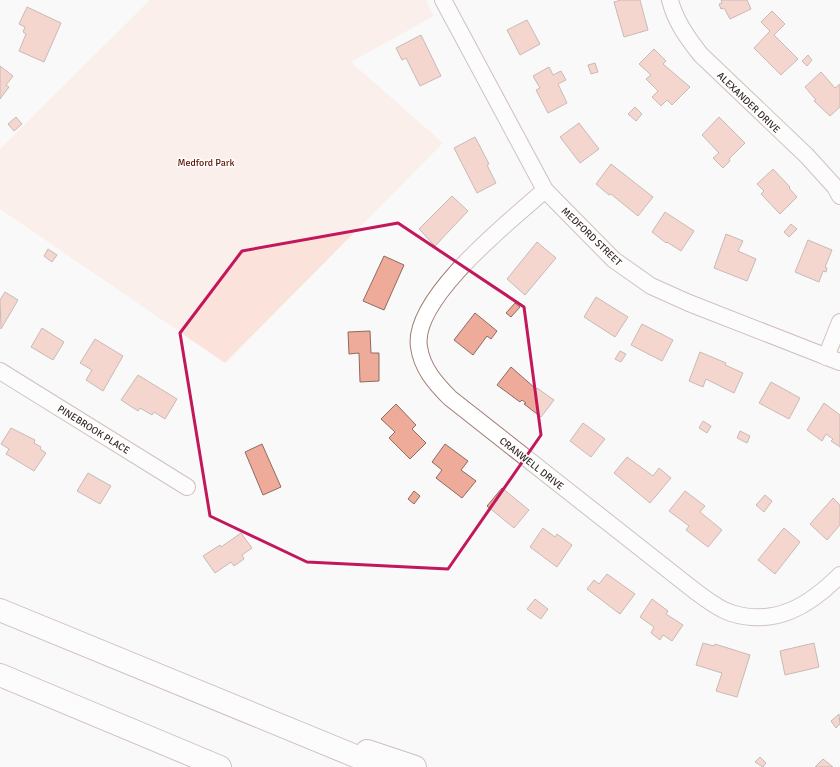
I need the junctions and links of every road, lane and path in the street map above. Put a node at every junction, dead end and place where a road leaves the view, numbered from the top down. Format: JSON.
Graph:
{"nodes":[{"id":1,"x":443,"y":0,"type":"edge"},
{"id":2,"x":670,"y":0,"type":"edge"},
{"id":3,"x":545,"y":190,"type":"junction"},
{"id":4,"x":840,"y":196,"type":"edge"},
{"id":5,"x":840,"y":322,"type":"edge"},
{"id":6,"x":833,"y":360,"type":"edge"},
{"id":7,"x":0,"y":371,"type":"edge"},
{"id":8,"x":188,"y":487,"type":"dead end"},
{"id":9,"x":840,"y":575,"type":"edge"},
{"id":10,"x":0,"y":610,"type":"edge"},
{"id":11,"x":0,"y":675,"type":"edge"},
{"id":12,"x":257,"y":716,"type":"junction"},
{"id":13,"x":220,"y":767,"type":"edge"},
{"id":14,"x":382,"y":767,"type":"edge"},
{"id":15,"x":415,"y":767,"type":"edge"}],
"edges":[{"from":1,"to":3,"type":"street","name":"MEDFORD STREET"},
{"from":2,"to":4,"type":"street","name":"ALEXANDER DRIVE"},
{"from":3,"to":6,"type":"street","name":"MEDFORD STREET"},
{"from":3,"to":9,"type":"street","name":"CRANWELL DRIVE"},
{"from":5,"to":6,"type":"street"},
{"from":7,"to":8,"type":"street","name":"PINEBROOK PLACE"},
{"from":10,"to":12,"type":"highway"},
{"from":11,"to":13,"type":"highway"},
{"from":12,"to":14,"type":"highway"},
{"from":12,"to":15,"type":"highway"}]}
